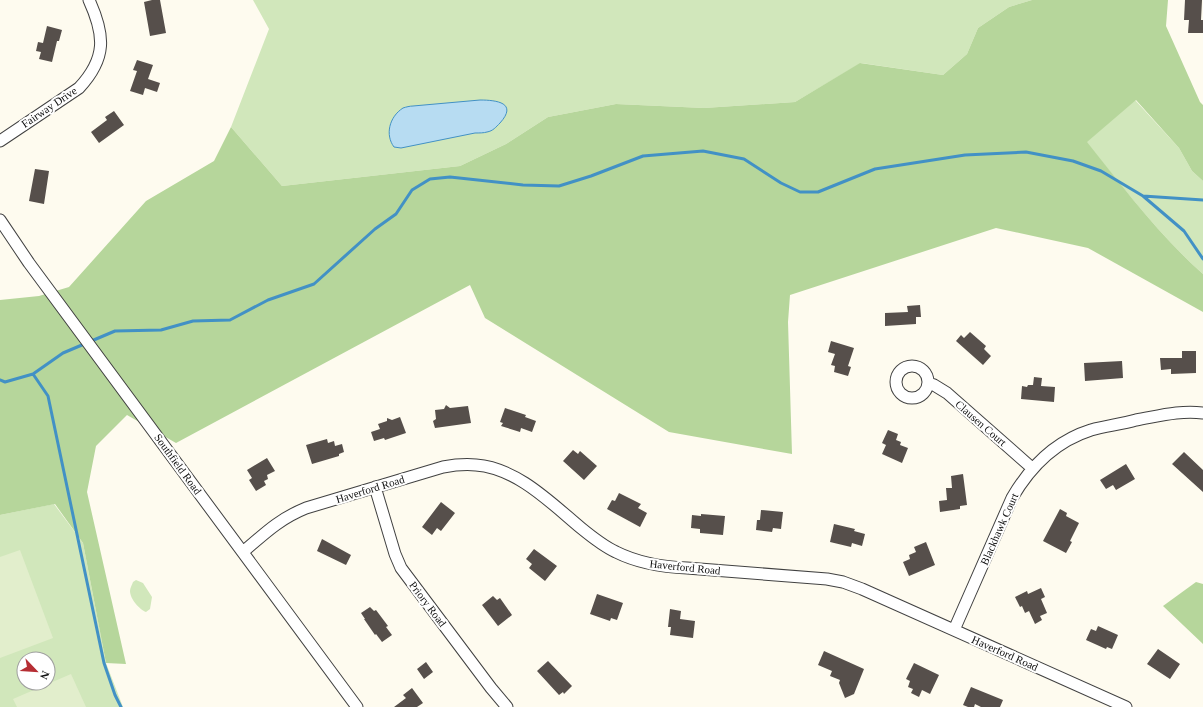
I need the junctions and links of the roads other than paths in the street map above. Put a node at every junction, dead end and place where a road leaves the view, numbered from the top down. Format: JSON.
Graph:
{"nodes":[{"id":1,"x":89,"y":0,"type":"edge"},
{"id":2,"x":0,"y":141,"type":"edge"},
{"id":3,"x":0,"y":220,"type":"edge"},
{"id":4,"x":928,"y":383,"type":"dead end"},
{"id":5,"x":1203,"y":413,"type":"edge"},
{"id":6,"x":1032,"y":468,"type":"junction"},
{"id":7,"x":375,"y":487,"type":"junction"},
{"id":8,"x":243,"y":552,"type":"junction"},
{"id":9,"x":954,"y":630,"type":"junction"},
{"id":10,"x":1110,"y":704,"type":"edge"},
{"id":11,"x":357,"y":707,"type":"edge"},
{"id":12,"x":507,"y":707,"type":"edge"},
{"id":13,"x":1126,"y":707,"type":"edge"}],
"edges":[{"from":1,"to":2,"type":"street","name":"Fairway Drive"},
{"from":3,"to":8,"type":"street","name":"Southfield Road"},
{"from":4,"to":6,"type":"street","name":"Clausen Court"},
{"from":5,"to":6,"type":"street","name":"Blackhawk Court"},
{"from":6,"to":9,"type":"street","name":"Blackhawk Court"},
{"from":7,"to":8,"type":"street","name":"Haverford Road"},
{"from":7,"to":9,"type":"street","name":"Haverford Road"},
{"from":7,"to":12,"type":"street","name":"Priory Road"},
{"from":8,"to":11,"type":"street","name":"Southfield Road"},
{"from":9,"to":10,"type":"street","name":"Haverford Road"},
{"from":10,"to":13,"type":"street","name":"Haverford Road"}]}
